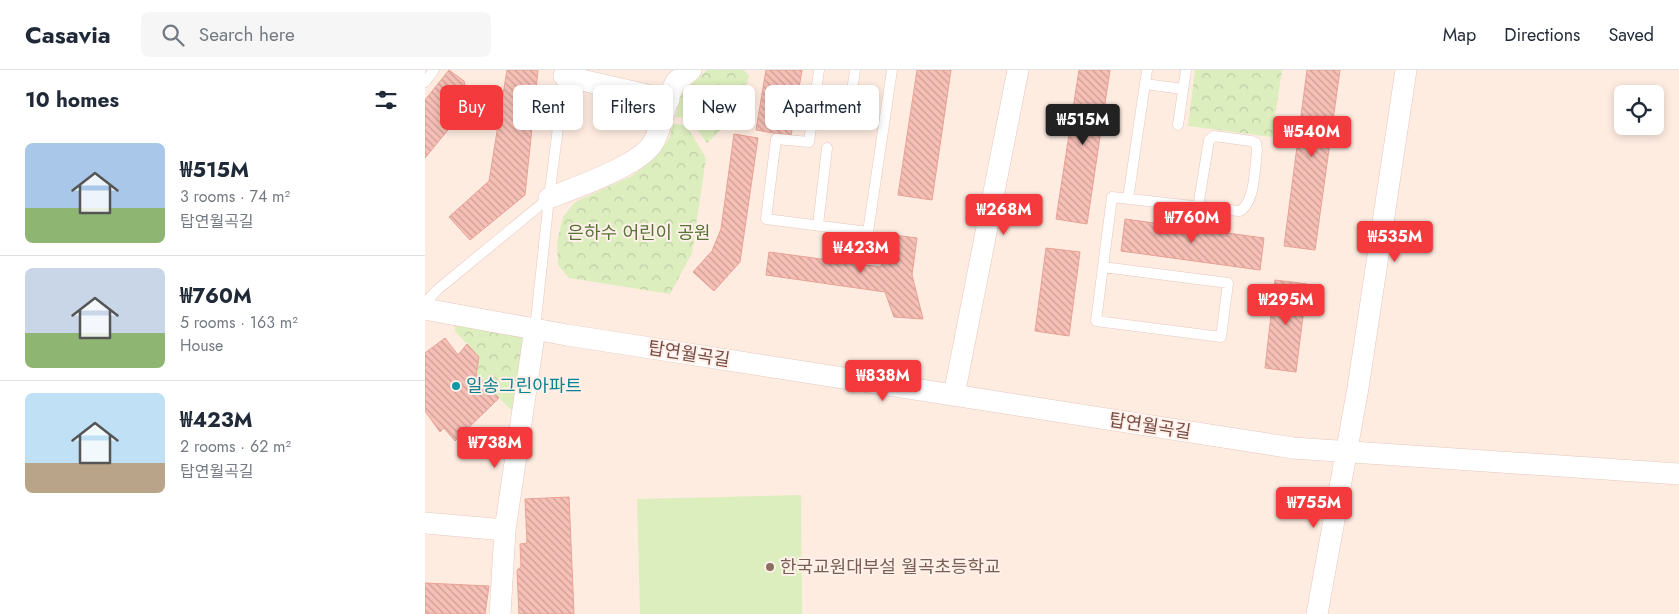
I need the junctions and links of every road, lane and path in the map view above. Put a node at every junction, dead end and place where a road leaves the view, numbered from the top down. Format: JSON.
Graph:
{"nodes":[{"id":1,"x":434,"y":70,"type":"edge"},
{"id":2,"x":691,"y":70,"type":"edge"},
{"id":3,"x":819,"y":70,"type":"edge"},
{"id":4,"x":855,"y":70,"type":"edge"},
{"id":5,"x":892,"y":70,"type":"edge"},
{"id":6,"x":1018,"y":70,"type":"edge"},
{"id":7,"x":1147,"y":70,"type":"edge"},
{"id":8,"x":1186,"y":70,"type":"edge"},
{"id":9,"x":1406,"y":70,"type":"edge"},
{"id":10,"x":565,"y":73,"type":"edge"},
{"id":11,"x":425,"y":82,"type":"edge"},
{"id":12,"x":1145,"y":84,"type":"junction"},
{"id":13,"x":611,"y":85,"type":"edge"},
{"id":14,"x":853,"y":85,"type":"edge"},
{"id":15,"x":1183,"y":90,"type":"junction"},
{"id":16,"x":673,"y":91,"type":"edge"},
{"id":17,"x":1178,"y":125,"type":"dead end"},
{"id":18,"x":659,"y":130,"type":"edge"},
{"id":19,"x":827,"y":148,"type":"dead end"},
{"id":20,"x":549,"y":198,"type":"junction"},
{"id":21,"x":1128,"y":199,"type":"junction"},
{"id":22,"x":1198,"y":207,"type":"junction"},
{"id":23,"x":818,"y":225,"type":"junction"},
{"id":24,"x":1103,"y":268,"type":"junction"},
{"id":25,"x":425,"y":303,"type":"edge"},
{"id":26,"x":425,"y":309,"type":"edge"},
{"id":27,"x":535,"y":329,"type":"junction"},
{"id":28,"x":954,"y":395,"type":"junction"},
{"id":29,"x":1347,"y":451,"type":"junction"},
{"id":30,"x":1679,"y":474,"type":"edge"},
{"id":31,"x":425,"y":523,"type":"edge"},
{"id":32,"x":505,"y":530,"type":"junction"},
{"id":33,"x":500,"y":614,"type":"edge"},
{"id":34,"x":1317,"y":614,"type":"edge"}],
"edges":[{"from":1,"to":11,"type":"lane"},
{"from":2,"to":16,"type":"street"},
{"from":3,"to":23,"type":"lane"},
{"from":4,"to":14,"type":"lane"},
{"from":5,"to":23,"type":"lane"},
{"from":6,"to":28,"type":"street"},
{"from":7,"to":12,"type":"lane"},
{"from":8,"to":15,"type":"lane"},
{"from":9,"to":29,"type":"street"},
{"from":10,"to":13,"type":"street"},
{"from":10,"to":20,"type":"lane"},
{"from":12,"to":15,"type":"lane"},
{"from":12,"to":21,"type":"lane"},
{"from":15,"to":17,"type":"lane"},
{"from":18,"to":20,"type":"street"},
{"from":19,"to":23,"type":"lane"},
{"from":20,"to":25,"type":"lane"},
{"from":20,"to":27,"type":"lane"},
{"from":21,"to":22,"type":"lane"},
{"from":21,"to":24,"type":"lane"},
{"from":22,"to":22,"type":"lane"},
{"from":24,"to":24,"type":"lane"},
{"from":26,"to":27,"type":"street","name":"탑연월곡길"},
{"from":27,"to":28,"type":"street","name":"탑연월곡길"},
{"from":27,"to":32,"type":"street"},
{"from":28,"to":29,"type":"street","name":"탑연월곡길"},
{"from":29,"to":30,"type":"street","name":"탑연월곡길"},
{"from":29,"to":34,"type":"street"},
{"from":31,"to":32,"type":"street"},
{"from":32,"to":33,"type":"street"}]}
